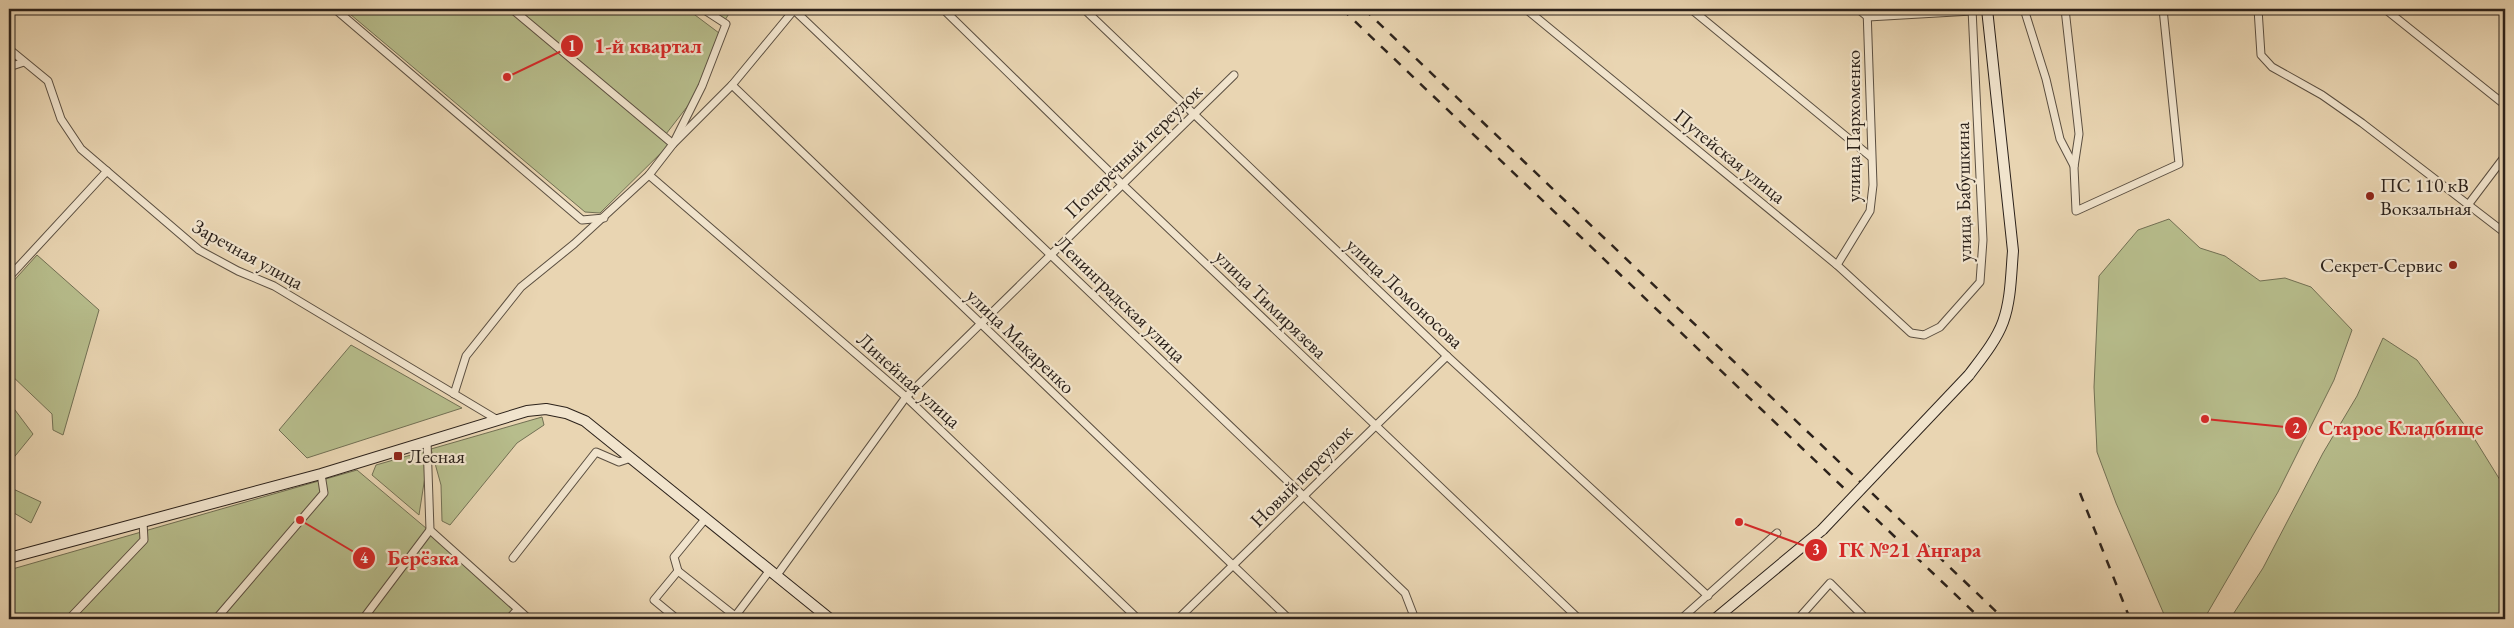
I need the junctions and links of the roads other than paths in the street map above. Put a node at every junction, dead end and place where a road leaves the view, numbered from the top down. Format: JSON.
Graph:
{"nodes":[{"id":1,"x":335,"y":9,"type":"edge"},
{"id":2,"x":512,"y":9,"type":"edge"},
{"id":3,"x":703,"y":9,"type":"edge"},
{"id":4,"x":793,"y":9,"type":"edge"},
{"id":5,"x":943,"y":9,"type":"edge"},
{"id":6,"x":1084,"y":9,"type":"edge"},
{"id":7,"x":1526,"y":9,"type":"edge"},
{"id":8,"x":1691,"y":9,"type":"edge"},
{"id":9,"x":1858,"y":9,"type":"edge"},
{"id":10,"x":1987,"y":9,"type":"edge"},
{"id":11,"x":2024,"y":9,"type":"edge"},
{"id":12,"x":2065,"y":9,"type":"edge"},
{"id":13,"x":2163,"y":9,"type":"edge"},
{"id":14,"x":2258,"y":9,"type":"edge"},
{"id":15,"x":2385,"y":9,"type":"edge"},
{"id":16,"x":1972,"y":10,"type":"edge"},
{"id":17,"x":1868,"y":13,"type":"edge"},
{"id":18,"x":9,"y":49,"type":"edge"},
{"id":19,"x":24,"y":62,"type":"junction"},
{"id":20,"x":9,"y":67,"type":"edge"},
{"id":21,"x":1234,"y":75,"type":"dead end"},
{"id":22,"x":732,"y":85,"type":"junction"},
{"id":23,"x":2505,"y":105,"type":"edge"},
{"id":24,"x":1193,"y":115,"type":"junction"},
{"id":25,"x":674,"y":144,"type":"junction"},
{"id":26,"x":2505,"y":156,"type":"edge"},
{"id":27,"x":1871,"y":157,"type":"junction"},
{"id":28,"x":2074,"y":167,"type":"junction"},
{"id":29,"x":107,"y":172,"type":"junction"},
{"id":30,"x":649,"y":175,"type":"junction"},
{"id":31,"x":1122,"y":184,"type":"junction"},
{"id":32,"x":2468,"y":204,"type":"junction"},
{"id":33,"x":604,"y":218,"type":"junction"},
{"id":34,"x":2505,"y":234,"type":"edge"},
{"id":35,"x":1051,"y":254,"type":"junction"},
{"id":36,"x":1837,"y":265,"type":"junction"},
{"id":37,"x":9,"y":277,"type":"edge"},
{"id":38,"x":980,"y":324,"type":"junction"},
{"id":39,"x":1911,"y":333,"type":"joint"},
{"id":40,"x":1447,"y":356,"type":"junction"},
{"id":41,"x":454,"y":394,"type":"junction"},
{"id":42,"x":906,"y":398,"type":"junction"},
{"id":43,"x":496,"y":420,"type":"junction"},
{"id":44,"x":1375,"y":426,"type":"junction"},
{"id":45,"x":427,"y":441,"type":"junction"},
{"id":46,"x":630,"y":458,"type":"junction"},
{"id":47,"x":321,"y":474,"type":"junction"},
{"id":48,"x":1304,"y":496,"type":"junction"},
{"id":49,"x":706,"y":518,"type":"junction"},
{"id":50,"x":143,"y":522,"type":"junction"},
{"id":51,"x":430,"y":530,"type":"junction"},
{"id":52,"x":1777,"y":533,"type":"dead end"},
{"id":53,"x":9,"y":558,"type":"edge"},
{"id":54,"x":513,"y":558,"type":"dead end"},
{"id":55,"x":1234,"y":566,"type":"junction"},
{"id":56,"x":678,"y":571,"type":"junction"},
{"id":57,"x":774,"y":573,"type":"junction"},
{"id":58,"x":1708,"y":596,"type":"junction"},
{"id":59,"x":517,"y":610,"type":"junction"},
{"id":60,"x":734,"y":618,"type":"edge"},
{"id":61,"x":69,"y":619,"type":"edge"},
{"id":62,"x":216,"y":619,"type":"edge"},
{"id":63,"x":363,"y":619,"type":"edge"},
{"id":64,"x":509,"y":619,"type":"edge"},
{"id":65,"x":529,"y":619,"type":"edge"},
{"id":66,"x":677,"y":619,"type":"edge"},
{"id":67,"x":830,"y":619,"type":"edge"},
{"id":68,"x":1138,"y":619,"type":"edge"},
{"id":69,"x":1178,"y":619,"type":"edge"},
{"id":70,"x":1289,"y":619,"type":"edge"},
{"id":71,"x":1415,"y":619,"type":"edge"},
{"id":72,"x":1579,"y":619,"type":"edge"},
{"id":73,"x":1682,"y":619,"type":"edge"},
{"id":74,"x":1715,"y":619,"type":"edge"},
{"id":75,"x":1798,"y":619,"type":"edge"},
{"id":76,"x":1866,"y":619,"type":"edge"}],
"edges":[{"from":1,"to":33,"type":"street"},
{"from":2,"to":25,"type":"street"},
{"from":3,"to":25,"type":"street"},
{"from":4,"to":22,"type":"street"},
{"from":4,"to":35,"type":"street","name":"Ленинградская улица"},
{"from":5,"to":31,"type":"street","name":"улица Тимирязева"},
{"from":6,"to":24,"type":"street","name":"улица Ломоносова"},
{"from":7,"to":36,"type":"street","name":"Путейская улица"},
{"from":8,"to":27,"type":"street"},
{"from":9,"to":17,"type":"street"},
{"from":10,"to":74,"type":"street","bridge":true},
{"from":11,"to":28,"type":"street"},
{"from":12,"to":28,"type":"street"},
{"from":13,"to":28,"type":"street"},
{"from":14,"to":32,"type":"street"},
{"from":15,"to":23,"type":"street"},
{"from":16,"to":17,"type":"street"},
{"from":16,"to":39,"type":"street","name":"улица Бабушкина"},
{"from":17,"to":27,"type":"street","name":"улица Пархоменко"},
{"from":18,"to":19,"type":"street","name":"Заречная улица"},
{"from":19,"to":20,"type":"street"},
{"from":19,"to":29,"type":"street","name":"Заречная улица"},
{"from":21,"to":24,"type":"street","name":"Поперечный переулок"},
{"from":22,"to":25,"type":"street"},
{"from":22,"to":38,"type":"street","name":"улица Макаренко"},
{"from":24,"to":31,"type":"street","name":"Поперечный переулок"},
{"from":24,"to":40,"type":"street","name":"улица Ломоносова"},
{"from":25,"to":30,"type":"street"},
{"from":26,"to":32,"type":"street"},
{"from":27,"to":36,"type":"street","name":"улица Пархоменко"},
{"from":29,"to":37,"type":"street"},
{"from":29,"to":41,"type":"street","name":"Заречная улица"},
{"from":30,"to":33,"type":"street"},
{"from":30,"to":42,"type":"street","name":"Линейная улица"},
{"from":31,"to":35,"type":"street","name":"Поперечный переулок"},
{"from":31,"to":44,"type":"street","name":"улица Тимирязева"},
{"from":32,"to":34,"type":"street"},
{"from":33,"to":41,"type":"street"},
{"from":35,"to":38,"type":"street","name":"Поперечный переулок"},
{"from":35,"to":48,"type":"street","name":"Ленинградская улица"},
{"from":36,"to":39,"type":"street","name":"Путейская улица"},
{"from":38,"to":42,"type":"street","name":"Поперечный переулок"},
{"from":38,"to":55,"type":"street","name":"улица Макаренко"},
{"from":40,"to":44,"type":"street","name":"Новый переулок"},
{"from":40,"to":58,"type":"street","name":"улица Ломоносова"},
{"from":41,"to":43,"type":"street","name":"Заречная улица"},
{"from":42,"to":57,"type":"street","name":"Поперечный переулок"},
{"from":42,"to":68,"type":"street","name":"Линейная улица"},
{"from":43,"to":45,"type":"street"},
{"from":43,"to":46,"type":"street"},
{"from":44,"to":48,"type":"street","name":"Новый переулок"},
{"from":44,"to":72,"type":"street","name":"улица Тимирязева"},
{"from":45,"to":47,"type":"street"},
{"from":45,"to":51,"type":"street"},
{"from":46,"to":49,"type":"street"},
{"from":46,"to":54,"type":"street"},
{"from":47,"to":50,"type":"street"},
{"from":47,"to":62,"type":"street"},
{"from":48,"to":55,"type":"street","name":"Новый переулок"},
{"from":48,"to":71,"type":"street","name":"Ленинградская улица"},
{"from":49,"to":56,"type":"street"},
{"from":49,"to":57,"type":"street"},
{"from":50,"to":53,"type":"street"},
{"from":50,"to":61,"type":"street"},
{"from":51,"to":59,"type":"street"},
{"from":51,"to":63,"type":"street"},
{"from":52,"to":58,"type":"street"},
{"from":55,"to":69,"type":"street","name":"Новый переулок"},
{"from":55,"to":70,"type":"street","name":"улица Макаренко"},
{"from":56,"to":60,"type":"street"},
{"from":56,"to":66,"type":"street"},
{"from":57,"to":60,"type":"street","name":"Поперечный переулок"},
{"from":57,"to":67,"type":"street"},
{"from":58,"to":73,"type":"street"},
{"from":59,"to":64,"type":"street"},
{"from":59,"to":65,"type":"street"},
{"from":75,"to":76,"type":"street"}]}
